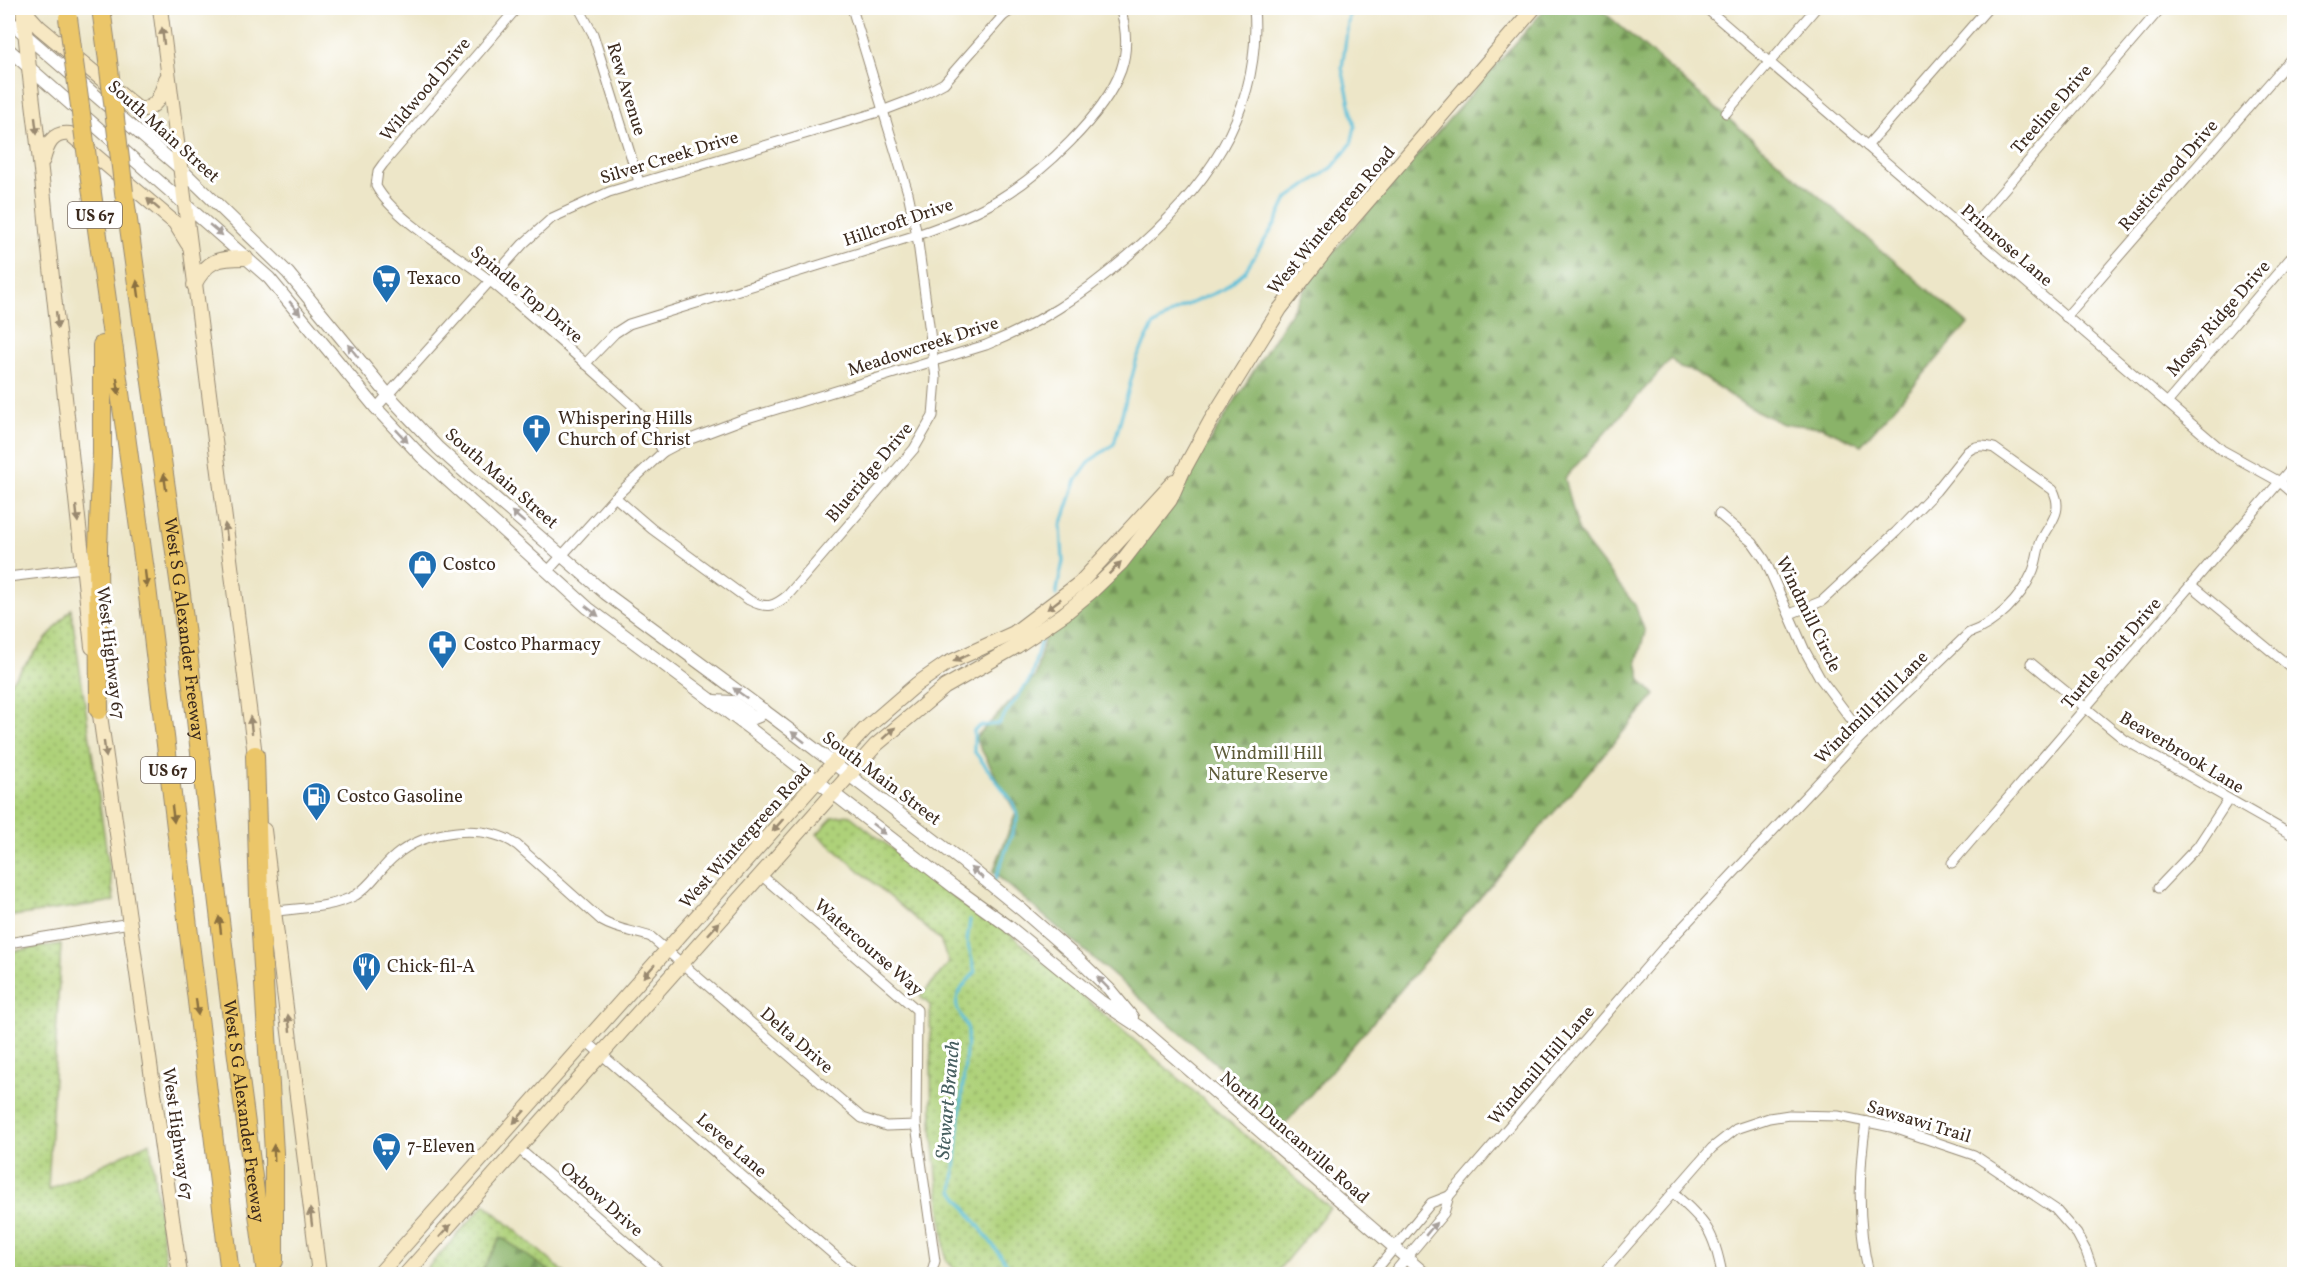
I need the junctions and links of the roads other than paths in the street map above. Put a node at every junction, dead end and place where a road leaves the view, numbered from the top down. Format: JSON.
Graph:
{"nodes":[{"id":1,"x":25,"y":8,"type":"edge"},
{"id":2,"x":101,"y":8,"type":"edge"},
{"id":3,"x":107,"y":8,"type":"edge"},
{"id":4,"x":160,"y":8,"type":"edge"},
{"id":5,"x":517,"y":8,"type":"edge"},
{"id":6,"x":579,"y":8,"type":"edge"},
{"id":7,"x":852,"y":8,"type":"edge"},
{"id":8,"x":994,"y":8,"type":"edge"},
{"id":9,"x":1015,"y":8,"type":"edge"},
{"id":10,"x":1120,"y":8,"type":"edge"},
{"id":11,"x":1254,"y":8,"type":"edge"},
{"id":12,"x":1534,"y":8,"type":"edge"},
{"id":13,"x":1706,"y":8,"type":"edge"},
{"id":14,"x":1816,"y":8,"type":"edge"},
{"id":15,"x":1988,"y":8,"type":"edge"},
{"id":16,"x":2161,"y":8,"type":"edge"},
{"id":17,"x":68,"y":13,"type":"edge"},
{"id":18,"x":1004,"y":16,"type":"junction"},
{"id":19,"x":8,"y":20,"type":"edge"},
{"id":20,"x":25,"y":34,"type":"junction"},
{"id":21,"x":8,"y":48,"type":"edge"},
{"id":22,"x":107,"y":53,"type":"junction"},
{"id":23,"x":2295,"y":55,"type":"edge"},
{"id":24,"x":1769,"y":61,"type":"junction"},
{"id":25,"x":28,"y":68,"type":"junction"},
{"id":26,"x":167,"y":77,"type":"junction"},
{"id":27,"x":882,"y":111,"type":"junction"},
{"id":28,"x":1726,"y":113,"type":"dead end"},
{"id":29,"x":1868,"y":146,"type":"junction"},
{"id":30,"x":42,"y":164,"type":"junction"},
{"id":31,"x":383,"y":164,"type":"joint"},
{"id":32,"x":182,"y":170,"type":"junction"},
{"id":33,"x":639,"y":182,"type":"junction"},
{"id":34,"x":184,"y":204,"type":"junction"},
{"id":35,"x":1967,"y":232,"type":"junction"},
{"id":36,"x":917,"y":235,"type":"junction"},
{"id":37,"x":190,"y":248,"type":"junction"},
{"id":38,"x":2295,"y":254,"type":"edge"},
{"id":39,"x":246,"y":258,"type":"junction"},
{"id":40,"x":101,"y":265,"type":"junction"},
{"id":41,"x":288,"y":273,"type":"junction"},
{"id":42,"x":490,"y":281,"type":"junction"},
{"id":43,"x":194,"y":285,"type":"junction"},
{"id":44,"x":276,"y":286,"type":"junction"},
{"id":45,"x":2066,"y":317,"type":"junction"},
{"id":46,"x":934,"y":360,"type":"junction"},
{"id":47,"x":585,"y":364,"type":"junction"},
{"id":48,"x":389,"y":396,"type":"junction"},
{"id":49,"x":2167,"y":403,"type":"junction"},
{"id":50,"x":376,"y":408,"type":"junction"},
{"id":51,"x":663,"y":452,"type":"junction"},
{"id":52,"x":2295,"y":465,"type":"edge"},
{"id":53,"x":1182,"y":473,"type":"junction"},
{"id":54,"x":467,"y":474,"type":"junction"},
{"id":55,"x":2280,"y":482,"type":"junction"},
{"id":56,"x":455,"y":487,"type":"junction"},
{"id":57,"x":2295,"y":494,"type":"edge"},
{"id":58,"x":615,"y":497,"type":"junction"},
{"id":59,"x":1719,"y":514,"type":"dead end"},
{"id":60,"x":562,"y":555,"type":"junction"},
{"id":61,"x":82,"y":568,"type":"junction"},
{"id":62,"x":548,"y":572,"type":"junction"},
{"id":63,"x":8,"y":577,"type":"edge"},
{"id":64,"x":2192,"y":585,"type":"junction"},
{"id":65,"x":1790,"y":614,"type":"junction"},
{"id":66,"x":681,"y":649,"type":"junction"},
{"id":67,"x":2031,"y":663,"type":"dead end"},
{"id":68,"x":667,"y":667,"type":"junction"},
{"id":69,"x":2295,"y":670,"type":"edge"},
{"id":70,"x":713,"y":701,"type":"junction"},
{"id":71,"x":2085,"y":709,"type":"junction"},
{"id":72,"x":99,"y":710,"type":"junction"},
{"id":73,"x":764,"y":711,"type":"junction"},
{"id":74,"x":1863,"y":735,"type":"junction"},
{"id":75,"x":255,"y":755,"type":"junction"},
{"id":76,"x":833,"y":764,"type":"junction"},
{"id":77,"x":849,"y":776,"type":"junction"},
{"id":78,"x":817,"y":781,"type":"junction"},
{"id":79,"x":833,"y":794,"type":"junction"},
{"id":80,"x":2228,"y":800,"type":"junction"},
{"id":81,"x":2295,"y":836,"type":"edge"},
{"id":82,"x":1952,"y":863,"type":"dead end"},
{"id":83,"x":761,"y":875,"type":"junction"},
{"id":84,"x":2158,"y":888,"type":"dead end"},
{"id":85,"x":275,"y":910,"type":"junction"},
{"id":86,"x":1022,"y":910,"type":"junction"},
{"id":87,"x":130,"y":923,"type":"junction"},
{"id":88,"x":1008,"y":926,"type":"junction"},
{"id":89,"x":8,"y":943,"type":"edge"},
{"id":90,"x":667,"y":951,"type":"junction"},
{"id":91,"x":683,"y":963,"type":"junction"},
{"id":92,"x":1141,"y":1028,"type":"junction"},
{"id":93,"x":586,"y":1041,"type":"junction"},
{"id":94,"x":602,"y":1054,"type":"junction"},
{"id":95,"x":1866,"y":1122,"type":"junction"},
{"id":96,"x":916,"y":1125,"type":"junction"},
{"id":97,"x":518,"y":1148,"type":"junction"},
{"id":98,"x":452,"y":1193,"type":"junction"},
{"id":99,"x":1674,"y":1193,"type":"junction"},
{"id":100,"x":1449,"y":1196,"type":"junction"},
{"id":101,"x":467,"y":1206,"type":"junction"},
{"id":102,"x":1395,"y":1248,"type":"junction"},
{"id":103,"x":1406,"y":1258,"type":"junction"},
{"id":104,"x":180,"y":1275,"type":"edge"},
{"id":105,"x":230,"y":1275,"type":"edge"},
{"id":106,"x":266,"y":1275,"type":"edge"},
{"id":107,"x":273,"y":1275,"type":"edge"},
{"id":108,"x":319,"y":1275,"type":"edge"},
{"id":109,"x":379,"y":1275,"type":"edge"},
{"id":110,"x":406,"y":1275,"type":"edge"},
{"id":111,"x":663,"y":1275,"type":"edge"},
{"id":112,"x":856,"y":1275,"type":"edge"},
{"id":113,"x":931,"y":1275,"type":"edge"},
{"id":114,"x":1373,"y":1275,"type":"edge"},
{"id":115,"x":1393,"y":1275,"type":"edge"},
{"id":116,"x":1425,"y":1275,"type":"edge"},
{"id":117,"x":1602,"y":1275,"type":"edge"},
{"id":118,"x":1722,"y":1275,"type":"edge"},
{"id":119,"x":1869,"y":1275,"type":"edge"},
{"id":120,"x":2094,"y":1275,"type":"edge"}],
"edges":[{"from":1,"to":20,"type":"main road","name":"West Highway 67"},
{"from":1,"to":26,"type":"main road"},
{"from":2,"to":22,"type":"highway","number":"US 67"},
{"from":3,"to":22,"type":"highway"},
{"from":26,"to":4,"type":"main road","one_way":true},
{"from":5,"to":31,"type":"street","name":"Wildwood Drive"},
{"from":6,"to":33,"type":"street","name":"Rew Avenue"},
{"from":7,"to":27,"type":"street","name":"Blueridge Drive"},
{"from":8,"to":18,"type":"street"},
{"from":9,"to":18,"type":"street","name":"Silver Creek Drive"},
{"from":10,"to":36,"type":"street","name":"Hillcroft Drive"},
{"from":11,"to":46,"type":"street","name":"Meadowcreek Drive"},
{"from":12,"to":53,"type":"main road","name":"West Wintergreen Road"},
{"from":13,"to":24,"type":"street","name":"Primrose Lane"},
{"from":14,"to":24,"type":"street"},
{"from":15,"to":29,"type":"street"},
{"from":16,"to":35,"type":"street","name":"Treeline Drive"},
{"from":17,"to":40,"type":"highway","name":"West S G Alexander Freeway","number":"US 67","bridge":true},
{"from":18,"to":27,"type":"street","name":"Silver Creek Drive"},
{"from":19,"to":20,"type":"street","name":"South Main Street"},
{"from":20,"to":25,"type":"main road","name":"West Highway 67"},
{"from":20,"to":32,"type":"street","name":"South Main Street"},
{"from":21,"to":25,"type":"street","name":"South Main Street"},
{"from":106,"to":22,"type":"highway","name":"West S G Alexander Freeway","number":"US 67","one_way":true,"bridge":true},
{"from":23,"to":45,"type":"street","name":"Rusticwood Drive"},
{"from":24,"to":28,"type":"street"},
{"from":24,"to":29,"type":"street","name":"Primrose Lane"},
{"from":25,"to":30,"type":"main road","name":"West Highway 67","one_way":true},
{"from":25,"to":34,"type":"street","name":"South Main Street"},
{"from":26,"to":32,"type":"main road"},
{"from":27,"to":33,"type":"street","name":"Silver Creek Drive"},
{"from":27,"to":36,"type":"street","name":"Blueridge Drive"},
{"from":29,"to":35,"type":"street","name":"Primrose Lane"},
{"from":37,"to":30,"type":"main road","one_way":true},
{"from":30,"to":61,"type":"main road","name":"West Highway 67","one_way":true},
{"from":31,"to":42,"type":"street","name":"Spindle Top Drive"},
{"from":32,"to":34,"type":"main road"},
{"from":32,"to":41,"type":"street","name":"South Main Street"},
{"from":33,"to":42,"type":"street","name":"Silver Creek Drive"},
{"from":34,"to":37,"type":"main road"},
{"from":34,"to":39,"type":"street","name":"South Main Street","one_way":true},
{"from":35,"to":45,"type":"street","name":"Primrose Lane"},
{"from":36,"to":46,"type":"street","name":"Blueridge Drive"},
{"from":36,"to":47,"type":"street","name":"Hillcroft Drive"},
{"from":37,"to":43,"type":"main road"},
{"from":38,"to":49,"type":"street","name":"Mossy Ridge Drive"},
{"from":39,"to":43,"type":"main road"},
{"from":39,"to":44,"type":"street","name":"South Main Street"},
{"from":40,"to":72,"type":"highway"},
{"from":40,"to":105,"type":"highway","name":"West S G Alexander Freeway","number":"US 67","one_way":true},
{"from":41,"to":44,"type":"street"},
{"from":48,"to":41,"type":"street","name":"South Main Street","one_way":true},
{"from":42,"to":47,"type":"street","name":"Spindle Top Drive"},
{"from":42,"to":48,"type":"street","name":"Silver Creek Drive"},
{"from":75,"to":43,"type":"main road","one_way":true},
{"from":44,"to":50,"type":"street","name":"South Main Street","one_way":true},
{"from":45,"to":49,"type":"street","name":"Primrose Lane"},
{"from":46,"to":51,"type":"street","name":"Meadowcreek Drive"},
{"from":46,"to":58,"type":"street","name":"Blueridge Drive"},
{"from":47,"to":51,"type":"street","name":"Spindle Top Drive"},
{"from":48,"to":50,"type":"street","name":"Silver Creek Drive"},
{"from":48,"to":54,"type":"street","name":"South Main Street"},
{"from":49,"to":55,"type":"street","name":"Primrose Lane"},
{"from":50,"to":56,"type":"street","name":"South Main Street","one_way":true},
{"from":51,"to":58,"type":"street","name":"Meadowcreek Drive"},
{"from":52,"to":55,"type":"street","name":"Turtle Point Drive"},
{"from":53,"to":76,"type":"main road","name":"West Wintergreen Road","one_way":true},
{"from":77,"to":53,"type":"main road","name":"West Wintergreen Road","one_way":true},
{"from":54,"to":56,"type":"street"},
{"from":60,"to":54,"type":"street","name":"South Main Street","one_way":true},
{"from":55,"to":57,"type":"street","name":"Primrose Lane"},
{"from":55,"to":64,"type":"street","name":"Turtle Point Drive"},
{"from":56,"to":62,"type":"street","name":"South Main Street"},
{"from":58,"to":60,"type":"street","name":"Meadowcreek Drive"},
{"from":59,"to":65,"type":"street","name":"Windmill Circle"},
{"from":60,"to":62,"type":"street","name":"Meadowcreek Drive"},
{"from":60,"to":66,"type":"street","name":"South Main Street"},
{"from":61,"to":63,"type":"street"},
{"from":61,"to":72,"type":"main road","name":"West Highway 67"},
{"from":62,"to":68,"type":"street","name":"South Main Street","one_way":true},
{"from":64,"to":69,"type":"street"},
{"from":64,"to":71,"type":"street","name":"Turtle Point Drive"},
{"from":65,"to":74,"type":"street","name":"Windmill Circle"},
{"from":65,"to":74,"type":"street","name":"Windmill Hill Lane"},
{"from":66,"to":68,"type":"street"},
{"from":73,"to":66,"type":"street","name":"South Main Street","one_way":true},
{"from":67,"to":71,"type":"street","name":"Beaverbrook Lane"},
{"from":68,"to":70,"type":"street","name":"South Main Street"},
{"from":70,"to":73,"type":"street"},
{"from":70,"to":78,"type":"street","name":"South Main Street"},
{"from":71,"to":80,"type":"street","name":"Beaverbrook Lane"},
{"from":71,"to":82,"type":"street","name":"Turtle Point Drive"},
{"from":72,"to":87,"type":"main road","name":"West Highway 67","one_way":true},
{"from":76,"to":73,"type":"street","name":"South Main Street","one_way":true},
{"from":74,"to":100,"type":"street","name":"Windmill Hill Lane"},
{"from":75,"to":85,"type":"main road"},
{"from":107,"to":75,"type":"highway","one_way":true},
{"from":76,"to":77,"type":"street","name":"South Main Street"},
{"from":76,"to":78,"type":"main road","name":"West Wintergreen Road"},
{"from":77,"to":79,"type":"main road","name":"West Wintergreen Road"},
{"from":86,"to":77,"type":"street","name":"South Main Street","one_way":true},
{"from":78,"to":79,"type":"street","name":"South Main Street"},
{"from":78,"to":90,"type":"main road","name":"West Wintergreen Road","one_way":true},
{"from":79,"to":83,"type":"main road","name":"West Wintergreen Road"},
{"from":79,"to":88,"type":"street","name":"South Main Street","one_way":true},
{"from":80,"to":81,"type":"street","name":"Beaverbrook Lane"},
{"from":80,"to":84,"type":"street"},
{"from":91,"to":83,"type":"main road","name":"West Wintergreen Road","one_way":true},
{"from":83,"to":96,"type":"street","name":"Watercourse Way"},
{"from":85,"to":90,"type":"street","name":"Delta Drive"},
{"from":108,"to":85,"type":"main road","one_way":true},
{"from":86,"to":88,"type":"street"},
{"from":92,"to":86,"type":"street","name":"North Duncanville Road","one_way":true},
{"from":87,"to":89,"type":"street"},
{"from":87,"to":104,"type":"main road","name":"West Highway 67"},
{"from":88,"to":92,"type":"street","name":"North Duncanville Road"},
{"from":90,"to":91,"type":"street","name":"Delta Drive"},
{"from":90,"to":93,"type":"main road","name":"West Wintergreen Road","one_way":true},
{"from":91,"to":94,"type":"main road","name":"West Wintergreen Road"},
{"from":91,"to":96,"type":"street","name":"Delta Drive"},
{"from":92,"to":102,"type":"street","name":"North Duncanville Road"},
{"from":93,"to":94,"type":"street","name":"Levee Lane"},
{"from":93,"to":98,"type":"main road","name":"West Wintergreen Road","one_way":true},
{"from":94,"to":97,"type":"main road","name":"West Wintergreen Road"},
{"from":94,"to":112,"type":"street","name":"Levee Lane"},
{"from":95,"to":99,"type":"street","name":"Sawsawi Trail"},
{"from":95,"to":119,"type":"street"},
{"from":95,"to":120,"type":"street","name":"Sawsawi Trail"},
{"from":96,"to":113,"type":"street","name":"Watercourse Way"},
{"from":97,"to":101,"type":"main road","name":"West Wintergreen Road"},
{"from":97,"to":111,"type":"street","name":"Oxbow Drive"},
{"from":98,"to":101,"type":"main road"},
{"from":98,"to":109,"type":"main road","name":"West Wintergreen Road"},
{"from":99,"to":117,"type":"street","name":"Sawsawi Trail"},
{"from":99,"to":118,"type":"street"},
{"from":100,"to":102,"type":"street","name":"Windmill Hill Lane"},
{"from":103,"to":100,"type":"street","name":"Windmill Hill Lane","one_way":true},
{"from":110,"to":101,"type":"main road","name":"West Wintergreen Road","one_way":true},
{"from":102,"to":103,"type":"street","name":"North Duncanville Road"},
{"from":102,"to":114,"type":"street","name":"Windmill Hill Lane"},
{"from":103,"to":115,"type":"street","name":"Windmill Hill Lane"},
{"from":103,"to":116,"type":"street","name":"North Duncanville Road"}]}
